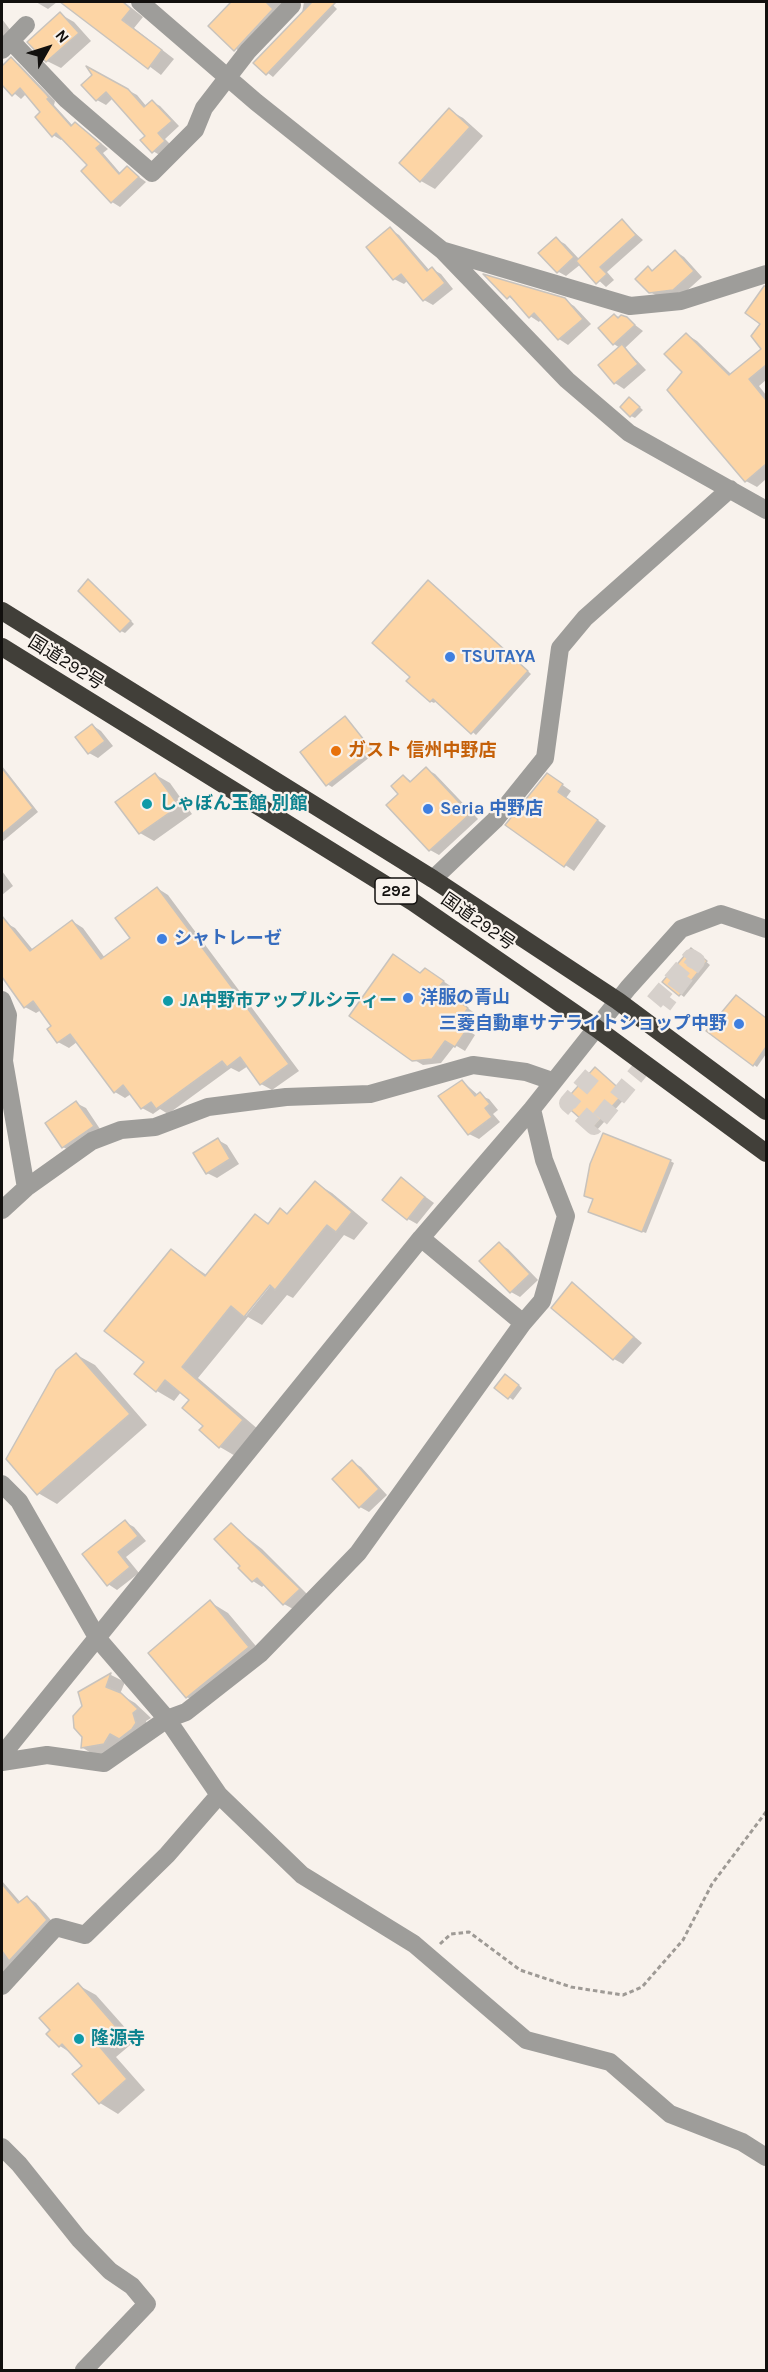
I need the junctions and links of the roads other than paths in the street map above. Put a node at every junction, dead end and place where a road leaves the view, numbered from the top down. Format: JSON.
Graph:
{"nodes":[{"id":1,"x":140,"y":2,"type":"edge"},
{"id":2,"x":292,"y":5,"type":"dead end"},
{"id":3,"x":26,"y":25,"type":"dead end"},
{"id":4,"x":6,"y":46,"type":"edge"},
{"id":5,"x":229,"y":78,"type":"junction"},
{"id":6,"x":443,"y":251,"type":"junction"},
{"id":7,"x":766,"y":274,"type":"edge"},
{"id":8,"x":730,"y":489,"type":"junction"},
{"id":9,"x":766,"y":510,"type":"edge"},
{"id":10,"x":2,"y":611,"type":"edge"},
{"id":11,"x":4,"y":654,"type":"edge"},
{"id":12,"x":433,"y":879,"type":"junction"},
{"id":13,"x":766,"y":929,"type":"edge"},
{"id":14,"x":2,"y":1000,"type":"edge"},
{"id":15,"x":618,"y":1000,"type":"junction"},
{"id":16,"x":596,"y":1028,"type":"junction"},
{"id":17,"x":552,"y":1081,"type":"junction"},
{"id":18,"x":532,"y":1109,"type":"junction"},
{"id":19,"x":766,"y":1111,"type":"edge"},
{"id":20,"x":766,"y":1154,"type":"edge"},
{"id":21,"x":26,"y":1188,"type":"junction"},
{"id":22,"x":2,"y":1210,"type":"edge"},
{"id":23,"x":421,"y":1239,"type":"junction"},
{"id":24,"x":523,"y":1323,"type":"junction"},
{"id":25,"x":2,"y":1484,"type":"edge"},
{"id":26,"x":98,"y":1639,"type":"junction"},
{"id":27,"x":167,"y":1719,"type":"junction"},
{"id":28,"x":2,"y":1755,"type":"edge"},
{"id":29,"x":2,"y":1762,"type":"edge"},
{"id":30,"x":219,"y":1795,"type":"junction"},
{"id":31,"x":2,"y":1986,"type":"edge"},
{"id":32,"x":2,"y":2147,"type":"edge"},
{"id":33,"x":766,"y":2157,"type":"edge"},
{"id":34,"x":84,"y":2370,"type":"edge"}],
"edges":[{"from":1,"to":5,"type":"street"},
{"from":2,"to":5,"type":"street"},
{"from":3,"to":4,"type":"street"},
{"from":4,"to":5,"type":"street"},
{"from":5,"to":6,"type":"street"},
{"from":6,"to":7,"type":"street"},
{"from":6,"to":8,"type":"street"},
{"from":8,"to":9,"type":"street"},
{"from":8,"to":12,"type":"street"},
{"from":10,"to":12,"type":"highway","name":"国道292号","number":"292"},
{"from":11,"to":16,"type":"highway","name":"国道292号","number":"292"},
{"from":12,"to":15,"type":"highway","name":"国道292号","number":"292"},
{"from":13,"to":15,"type":"street"},
{"from":14,"to":21,"type":"street"},
{"from":15,"to":16,"type":"street"},
{"from":15,"to":19,"type":"highway","name":"国道292号","number":"292"},
{"from":16,"to":17,"type":"street"},
{"from":16,"to":20,"type":"highway","name":"国道292号","number":"292"},
{"from":17,"to":18,"type":"street"},
{"from":17,"to":21,"type":"street"},
{"from":18,"to":23,"type":"street"},
{"from":18,"to":24,"type":"street"},
{"from":21,"to":22,"type":"street"},
{"from":23,"to":24,"type":"street"},
{"from":23,"to":26,"type":"street"},
{"from":24,"to":27,"type":"street"},
{"from":25,"to":26,"type":"street"},
{"from":26,"to":27,"type":"street"},
{"from":26,"to":28,"type":"street"},
{"from":27,"to":29,"type":"street"},
{"from":27,"to":30,"type":"street"},
{"from":30,"to":31,"type":"street"},
{"from":30,"to":33,"type":"street"},
{"from":32,"to":34,"type":"street"}]}
